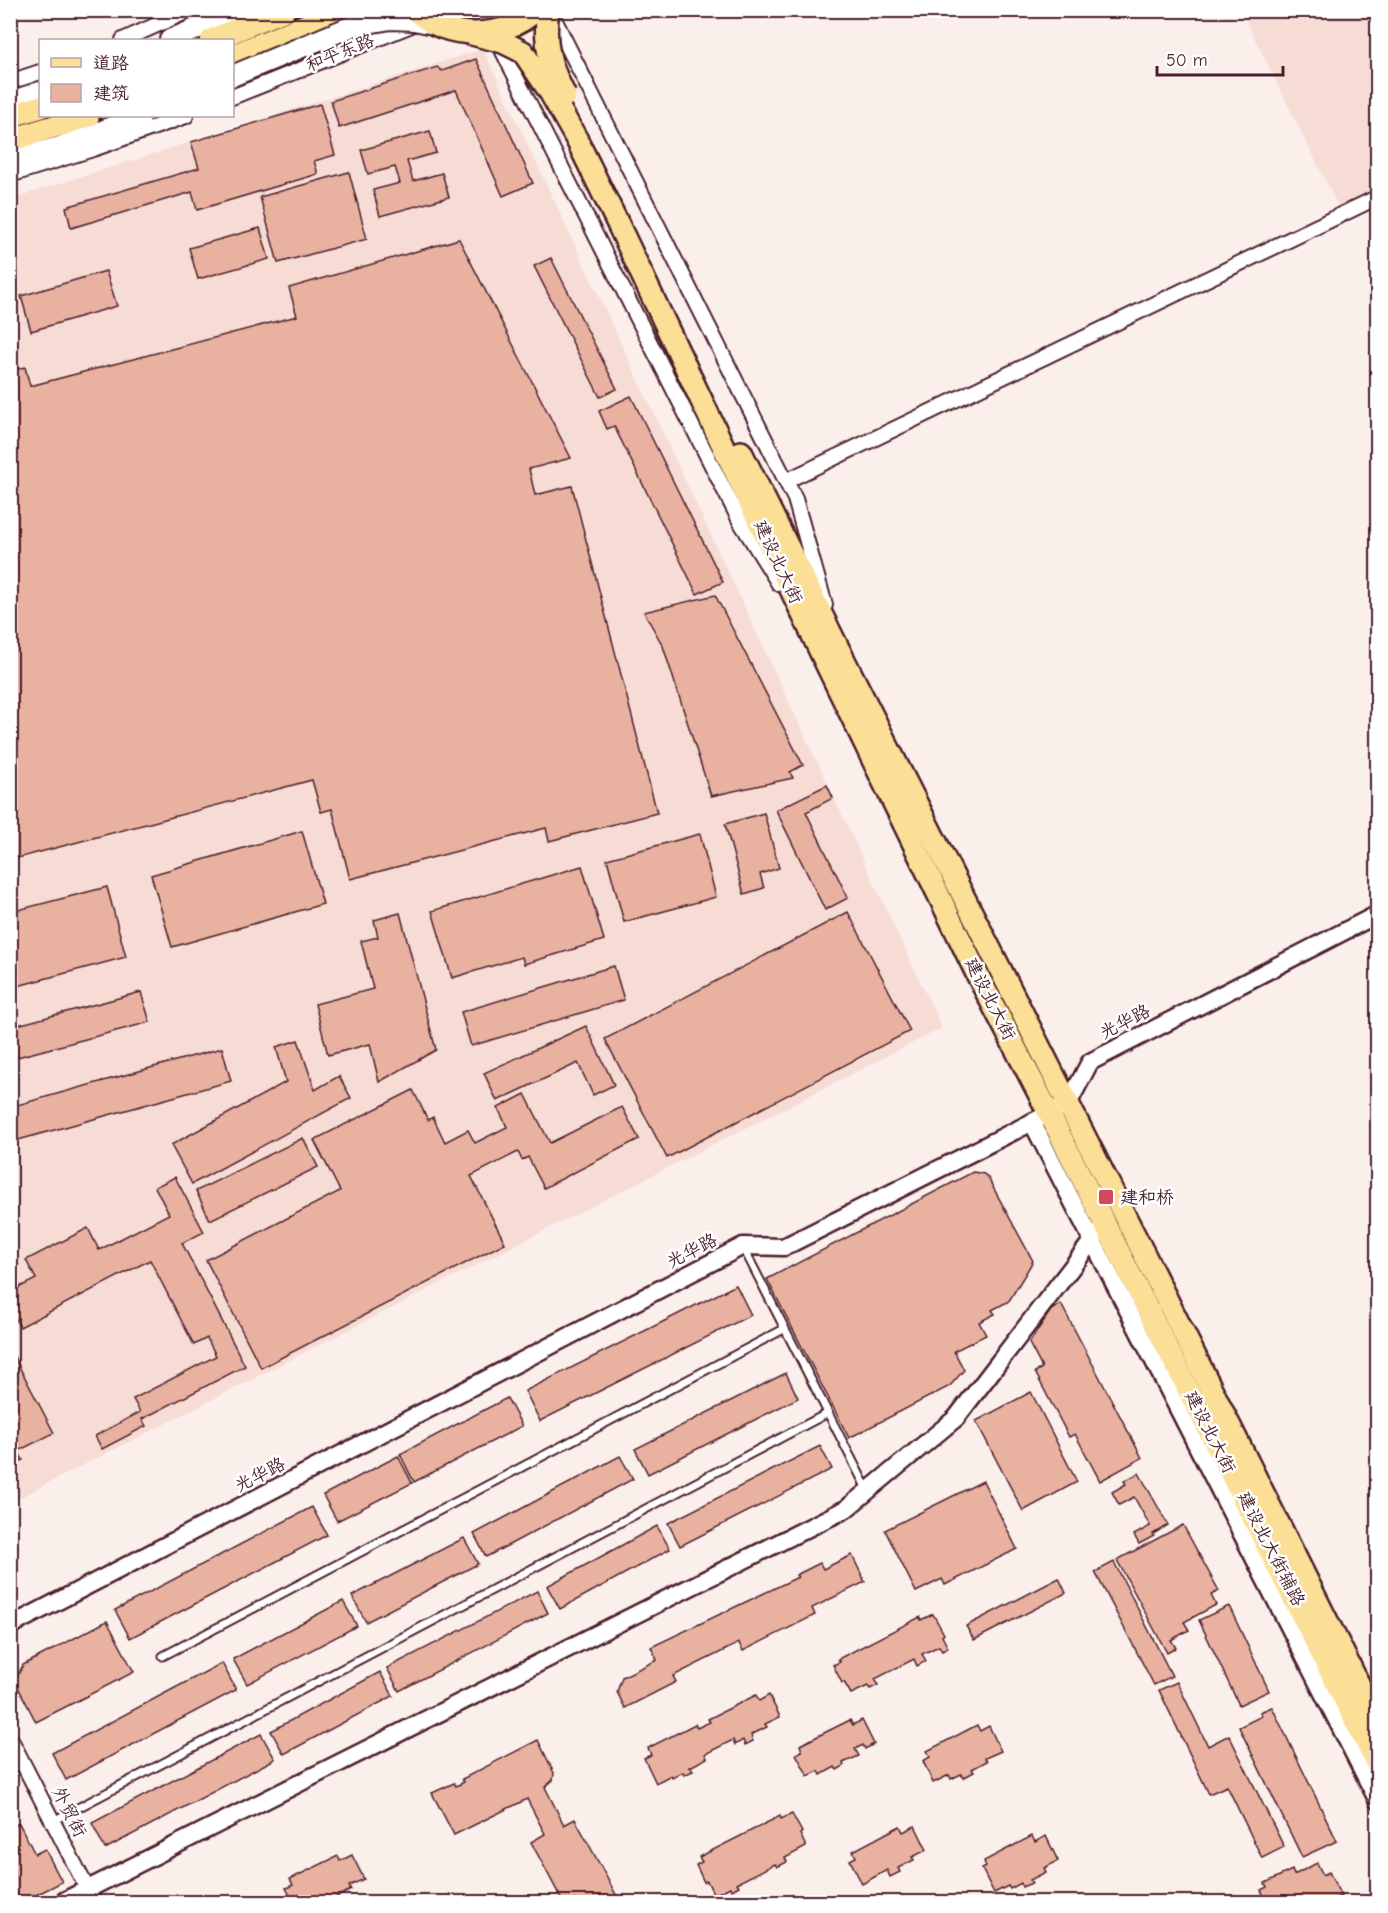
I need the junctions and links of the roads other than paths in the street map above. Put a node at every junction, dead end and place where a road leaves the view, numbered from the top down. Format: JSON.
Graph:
{"nodes":[{"id":1,"x":190,"y":10,"type":"edge"},
{"id":2,"x":240,"y":10,"type":"edge"},
{"id":3,"x":284,"y":10,"type":"edge"},
{"id":4,"x":415,"y":10,"type":"edge"},
{"id":5,"x":482,"y":10,"type":"edge"},
{"id":6,"x":536,"y":10,"type":"edge"},
{"id":7,"x":549,"y":10,"type":"edge"},
{"id":8,"x":355,"y":16,"type":"edge"},
{"id":9,"x":442,"y":17,"type":"edge"},
{"id":10,"x":472,"y":34,"type":"junction"},
{"id":11,"x":125,"y":39,"type":"edge"},
{"id":12,"x":172,"y":39,"type":"edge"},
{"id":13,"x":214,"y":39,"type":"edge"},
{"id":14,"x":234,"y":55,"type":"edge"},
{"id":15,"x":39,"y":72,"type":"edge"},
{"id":16,"x":234,"y":75,"type":"edge"},
{"id":17,"x":10,"y":82,"type":"edge"},
{"id":18,"x":39,"y":92,"type":"edge"},
{"id":19,"x":234,"y":96,"type":"edge"},
{"id":20,"x":10,"y":102,"type":"edge"},
{"id":21,"x":39,"y":107,"type":"edge"},
{"id":22,"x":10,"y":116,"type":"edge"},
{"id":23,"x":85,"y":117,"type":"edge"},
{"id":24,"x":137,"y":117,"type":"edge"},
{"id":25,"x":183,"y":117,"type":"edge"},
{"id":26,"x":10,"y":140,"type":"edge"},
{"id":27,"x":10,"y":160,"type":"edge"},
{"id":28,"x":10,"y":175,"type":"edge"},
{"id":29,"x":1377,"y":197,"type":"edge"},
{"id":30,"x":622,"y":222,"type":"junction"},
{"id":31,"x":786,"y":481,"type":"junction"},
{"id":32,"x":827,"y":646,"type":"junction"},
{"id":33,"x":1377,"y":914,"type":"edge"},
{"id":34,"x":1050,"y":1113,"type":"junction"},
{"id":35,"x":1099,"y":1232,"type":"junction"},
{"id":36,"x":743,"y":1246,"type":"junction"},
{"id":37,"x":784,"y":1329,"type":"junction"},
{"id":38,"x":828,"y":1413,"type":"junction"},
{"id":39,"x":868,"y":1491,"type":"junction"},
{"id":40,"x":10,"y":1626,"type":"edge"},
{"id":41,"x":163,"y":1656,"type":"dead end"},
{"id":42,"x":1377,"y":1723,"type":"edge"},
{"id":43,"x":10,"y":1738,"type":"edge"},
{"id":44,"x":1377,"y":1766,"type":"edge"},
{"id":45,"x":1377,"y":1801,"type":"edge"},
{"id":46,"x":53,"y":1821,"type":"junction"},
{"id":47,"x":91,"y":1896,"type":"edge"},
{"id":48,"x":62,"y":1902,"type":"edge"}],
"edges":[{"from":1,"to":11,"type":"street"},
{"from":2,"to":12,"type":"main road"},
{"from":3,"to":13,"type":"highway"},
{"from":4,"to":9,"type":"main road","bridge":true},
{"from":5,"to":32,"type":"street"},
{"from":6,"to":10,"type":"main road","bridge":true},
{"from":7,"to":30,"type":"main road","bridge":true},
{"from":7,"to":31,"type":"street"},
{"from":8,"to":9,"type":"main road","bridge":true},
{"from":8,"to":14,"type":"highway","name":"和平东路"},
{"from":8,"to":16,"type":"main road","bridge":true},
{"from":9,"to":10,"type":"main road","bridge":true},
{"from":9,"to":19,"type":"street","name":"和平东路"},
{"from":10,"to":30,"type":"main road","bridge":true},
{"from":15,"to":17,"type":"street"},
{"from":18,"to":20,"type":"main road"},
{"from":21,"to":22,"type":"highway"},
{"from":23,"to":26,"type":"highway"},
{"from":24,"to":27,"type":"main road"},
{"from":25,"to":28,"type":"street"},
{"from":29,"to":31,"type":"street"},
{"from":30,"to":32,"type":"main road","name":"建设北大街"},
{"from":31,"to":32,"type":"street"},
{"from":32,"to":34,"type":"main road","name":"建设北大街"},
{"from":33,"to":34,"type":"street","name":"光华路"},
{"from":34,"to":35,"type":"main road","name":"建设北大街"},
{"from":34,"to":36,"type":"street","name":"光华路"},
{"from":34,"to":42,"type":"main road"},
{"from":35,"to":39,"type":"street"},
{"from":35,"to":44,"type":"main road","name":"建设北大街"},
{"from":35,"to":45,"type":"street","name":"建设北大街辅路"},
{"from":36,"to":37,"type":"lane"},
{"from":36,"to":40,"type":"street","name":"光华路"},
{"from":37,"to":38,"type":"lane"},
{"from":37,"to":41,"type":"lane"},
{"from":38,"to":39,"type":"lane"},
{"from":38,"to":46,"type":"lane"},
{"from":39,"to":47,"type":"street"},
{"from":43,"to":46,"type":"street","name":"外贸街"},
{"from":46,"to":47,"type":"street","name":"外贸街"},
{"from":47,"to":48,"type":"street"}]}
